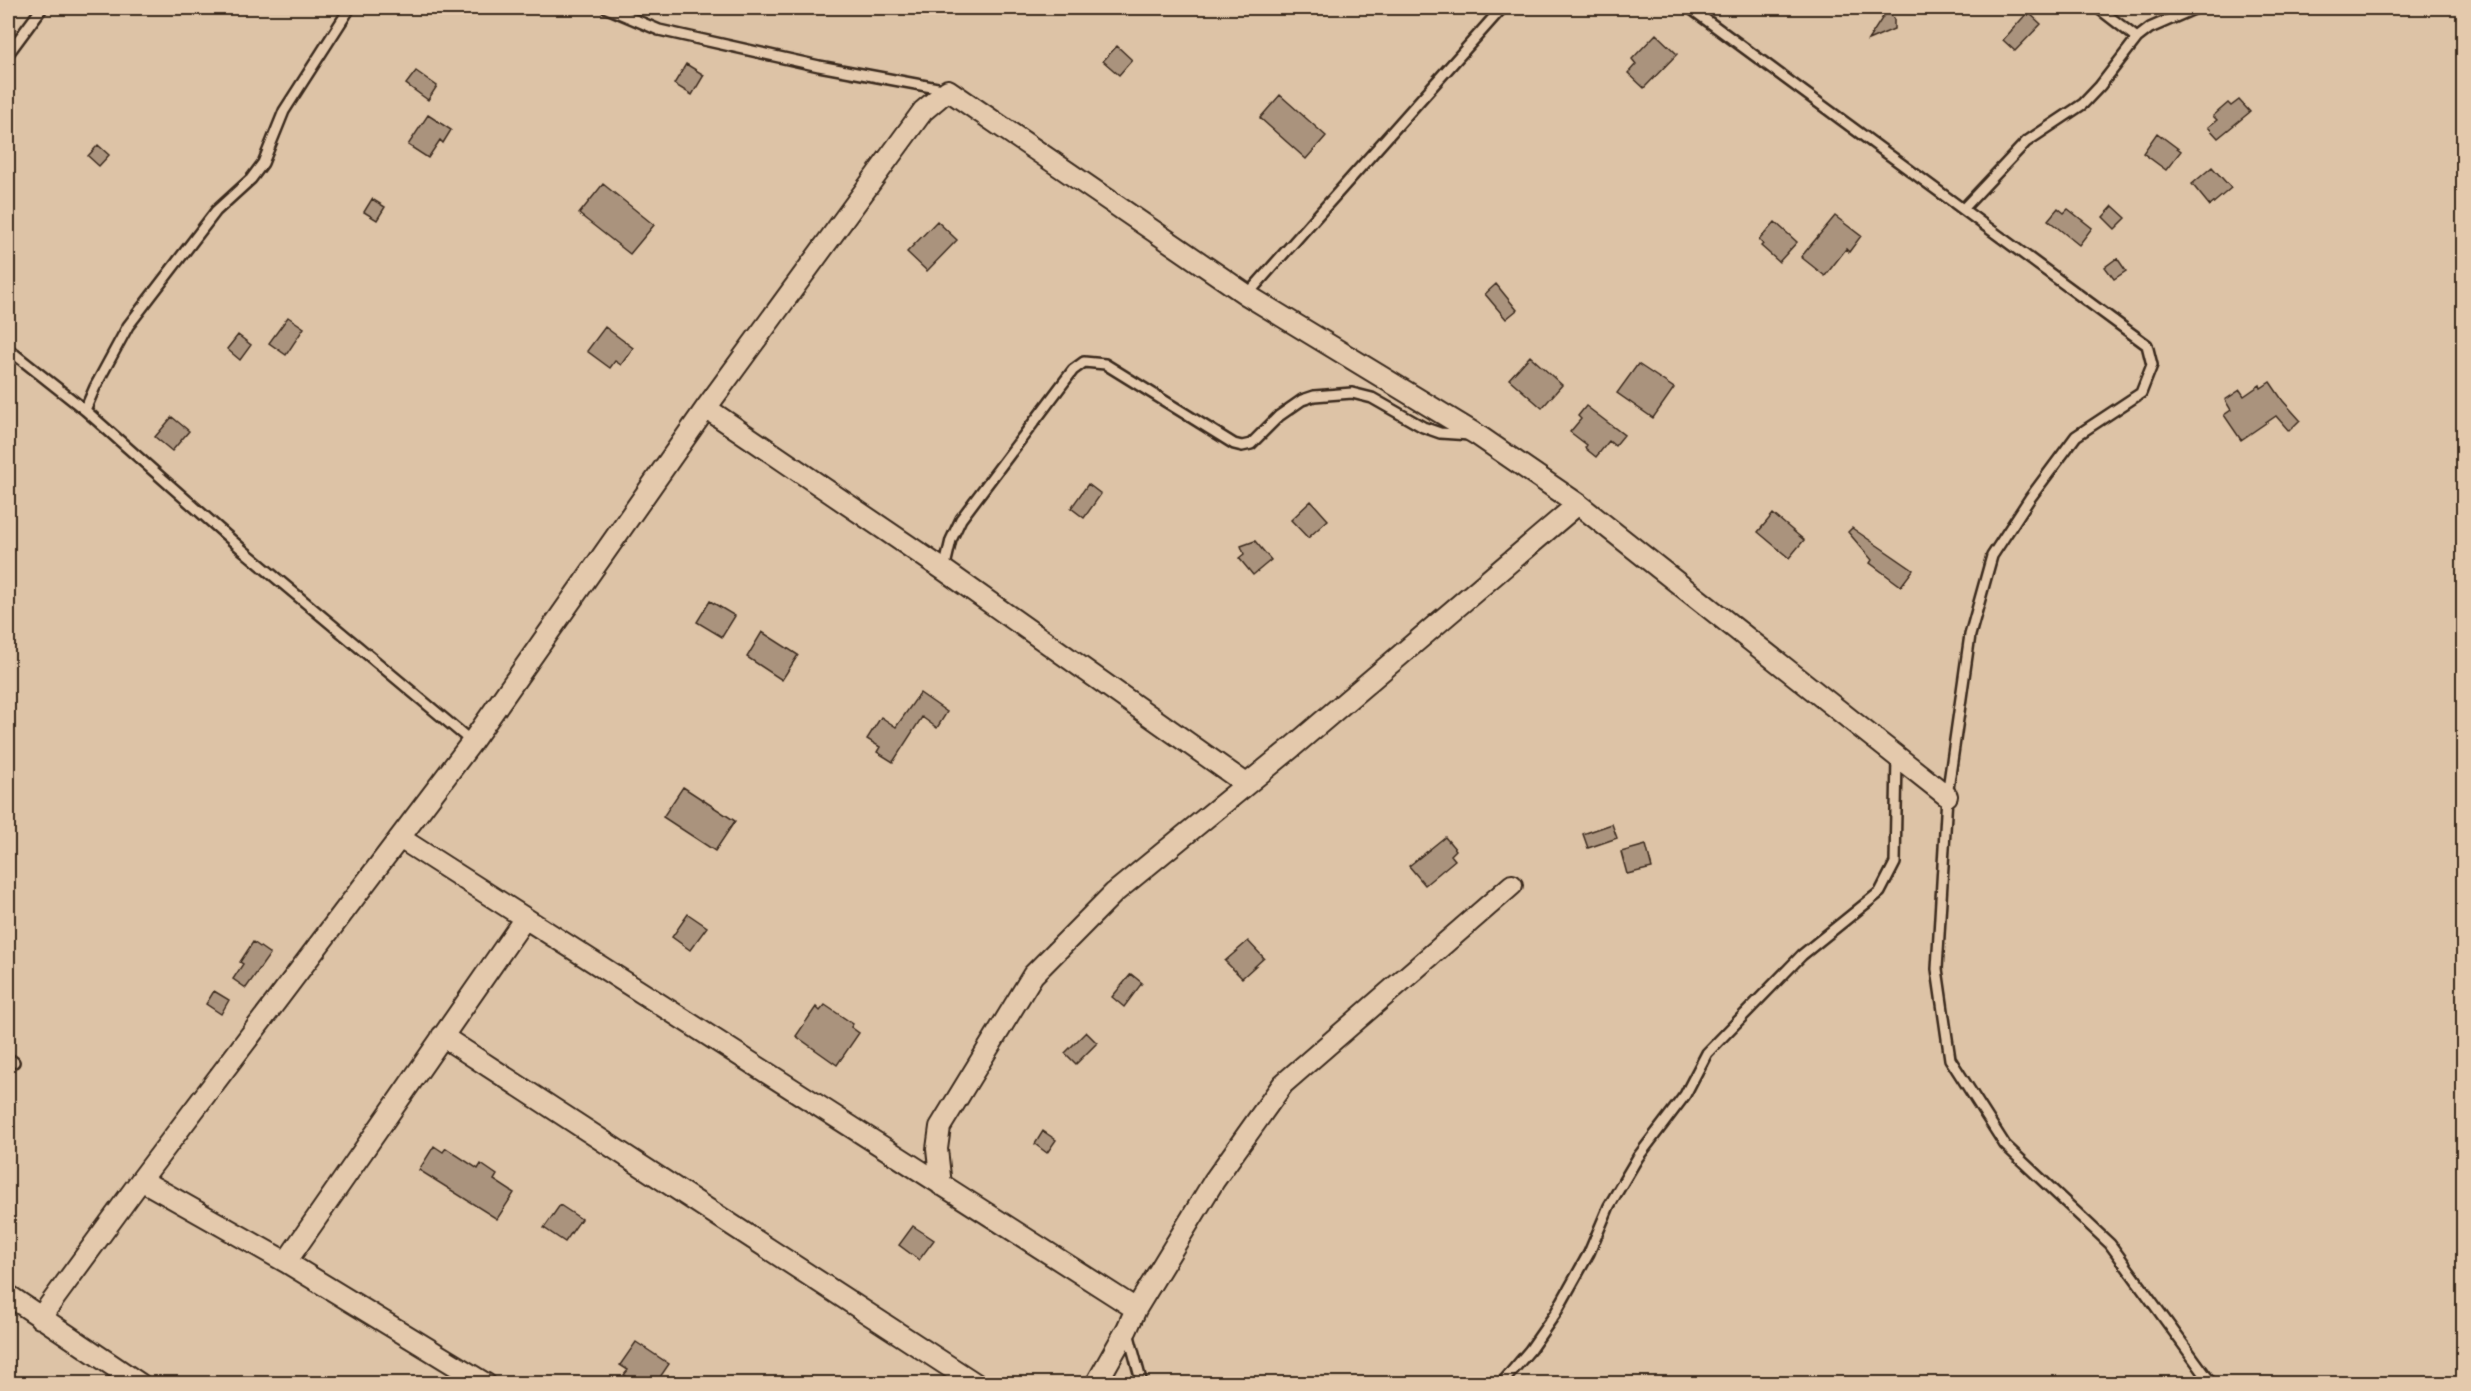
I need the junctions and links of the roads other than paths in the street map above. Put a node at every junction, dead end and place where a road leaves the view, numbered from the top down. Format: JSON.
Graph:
{"nodes":[{"id":1,"x":42,"y":8,"type":"edge"},
{"id":2,"x":350,"y":8,"type":"edge"},
{"id":3,"x":607,"y":8,"type":"edge"},
{"id":4,"x":1502,"y":8,"type":"edge"},
{"id":5,"x":1690,"y":8,"type":"edge"},
{"id":6,"x":2098,"y":8,"type":"edge"},
{"id":7,"x":2196,"y":8,"type":"edge"},
{"id":8,"x":2136,"y":38,"type":"junction"},
{"id":9,"x":8,"y":54,"type":"edge"},
{"id":10,"x":948,"y":90,"type":"junction"},
{"id":11,"x":1963,"y":209,"type":"junction"},
{"id":12,"x":1247,"y":295,"type":"junction"},
{"id":13,"x":8,"y":349,"type":"edge"},
{"id":14,"x":706,"y":408,"type":"junction"},
{"id":15,"x":85,"y":410,"type":"junction"},
{"id":16,"x":1479,"y":436,"type":"junction"},
{"id":17,"x":1578,"y":504,"type":"junction"},
{"id":18,"x":944,"y":570,"type":"junction"},
{"id":19,"x":472,"y":742,"type":"junction"},
{"id":20,"x":1897,"y":757,"type":"junction"},
{"id":21,"x":1246,"y":784,"type":"junction"},
{"id":22,"x":1947,"y":796,"type":"junction"},
{"id":23,"x":400,"y":838,"type":"junction"},
{"id":24,"x":1512,"y":885,"type":"dead end"},
{"id":25,"x":525,"y":918,"type":"junction"},
{"id":26,"x":442,"y":1036,"type":"junction"},
{"id":27,"x":141,"y":1180,"type":"junction"},
{"id":28,"x":941,"y":1185,"type":"junction"},
{"id":29,"x":286,"y":1262,"type":"junction"},
{"id":30,"x":8,"y":1295,"type":"edge"},
{"id":31,"x":1136,"y":1309,"type":"junction"},
{"id":32,"x":40,"y":1318,"type":"junction"},
{"id":33,"x":1128,"y":1329,"type":"junction"},
{"id":34,"x":140,"y":1383,"type":"edge"},
{"id":35,"x":486,"y":1383,"type":"edge"},
{"id":36,"x":976,"y":1383,"type":"edge"},
{"id":37,"x":1096,"y":1383,"type":"edge"},
{"id":38,"x":1142,"y":1383,"type":"edge"},
{"id":39,"x":1501,"y":1383,"type":"edge"},
{"id":40,"x":2212,"y":1383,"type":"edge"}],
"edges":[{"from":1,"to":9,"type":"lane"},
{"from":2,"to":15,"type":"lane"},
{"from":3,"to":10,"type":"lane"},
{"from":4,"to":12,"type":"lane"},
{"from":5,"to":11,"type":"lane"},
{"from":6,"to":8,"type":"lane"},
{"from":7,"to":8,"type":"lane"},
{"from":8,"to":11,"type":"lane"},
{"from":10,"to":12,"type":"street"},
{"from":10,"to":14,"type":"street"},
{"from":11,"to":22,"type":"lane"},
{"from":12,"to":16,"type":"street"},
{"from":13,"to":15,"type":"lane"},
{"from":14,"to":18,"type":"street"},
{"from":14,"to":19,"type":"street"},
{"from":15,"to":19,"type":"lane"},
{"from":16,"to":17,"type":"street"},
{"from":16,"to":18,"type":"lane"},
{"from":17,"to":20,"type":"street"},
{"from":17,"to":21,"type":"street"},
{"from":18,"to":21,"type":"street"},
{"from":19,"to":23,"type":"street"},
{"from":20,"to":22,"type":"street"},
{"from":20,"to":39,"type":"lane"},
{"from":21,"to":28,"type":"street"},
{"from":22,"to":40,"type":"lane"},
{"from":23,"to":25,"type":"street"},
{"from":23,"to":27,"type":"street"},
{"from":24,"to":31,"type":"street"},
{"from":25,"to":26,"type":"street"},
{"from":25,"to":28,"type":"street"},
{"from":26,"to":29,"type":"street"},
{"from":26,"to":36,"type":"street"},
{"from":27,"to":29,"type":"street"},
{"from":27,"to":32,"type":"street"},
{"from":28,"to":31,"type":"street"},
{"from":29,"to":35,"type":"street"},
{"from":30,"to":32,"type":"street"},
{"from":31,"to":33,"type":"street"},
{"from":32,"to":34,"type":"street"},
{"from":33,"to":37,"type":"street"},
{"from":33,"to":38,"type":"lane"}]}
